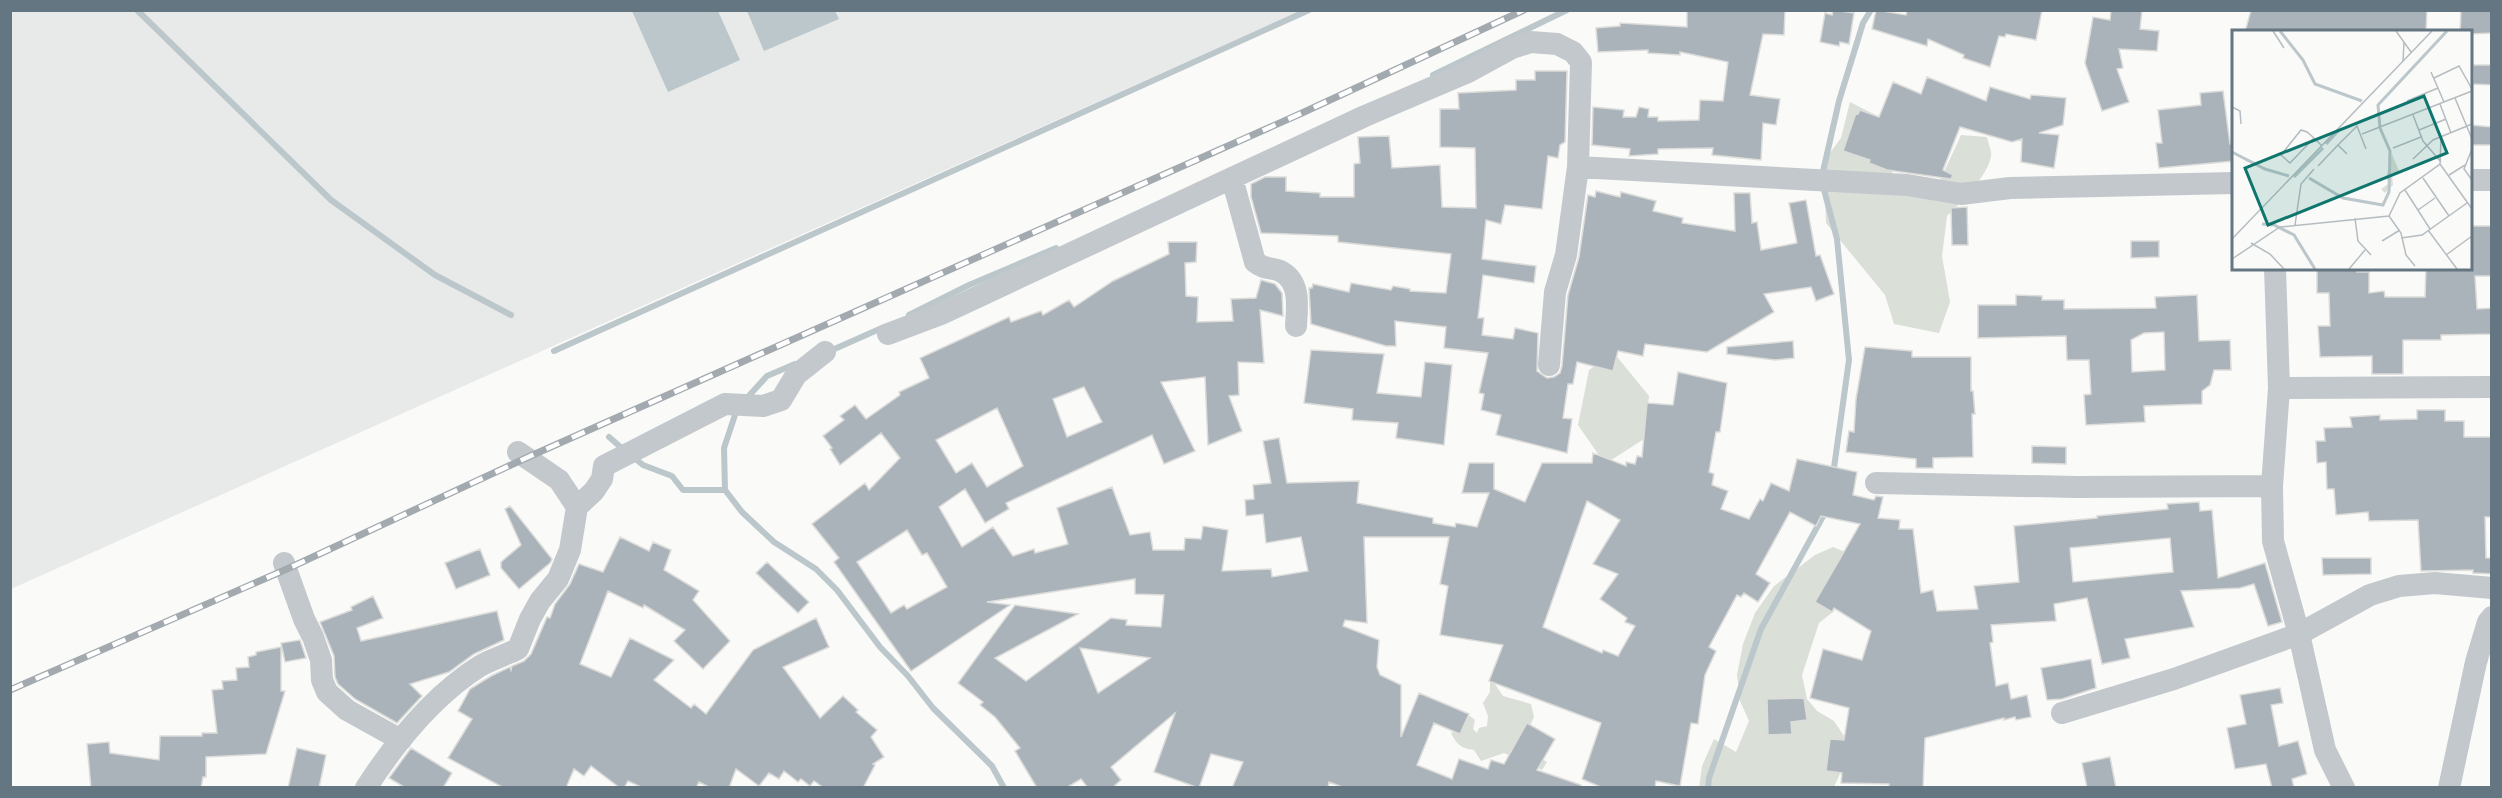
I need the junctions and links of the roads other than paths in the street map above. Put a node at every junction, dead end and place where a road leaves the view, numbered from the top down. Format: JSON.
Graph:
{"nodes":[{"id":1,"x":1578,"y":167,"type":"junction"},
{"id":2,"x":1232,"y":178,"type":"junction"},
{"id":3,"x":2472,"y":180,"type":"edge"},
{"id":4,"x":2492,"y":180,"type":"edge"},
{"id":5,"x":2232,"y":183,"type":"edge"},
{"id":6,"x":2275,"y":270,"type":"edge"},
{"id":7,"x":1296,"y":326,"type":"dead end"},
{"id":8,"x":888,"y":334,"type":"dead end"},
{"id":9,"x":825,"y":352,"type":"dead end"},
{"id":10,"x":1549,"y":365,"type":"dead end"},
{"id":11,"x":2492,"y":387,"type":"edge"},
{"id":12,"x":2279,"y":388,"type":"junction"},
{"id":13,"x":518,"y":452,"type":"dead end"},
{"id":14,"x":1876,"y":483,"type":"dead end"},
{"id":15,"x":2272,"y":486,"type":"junction"},
{"id":16,"x":577,"y":507,"type":"junction"},
{"id":17,"x":284,"y":563,"type":"dead end"},
{"id":18,"x":2492,"y":588,"type":"edge"},
{"id":19,"x":2492,"y":617,"type":"edge"},
{"id":20,"x":2300,"y":634,"type":"junction"},
{"id":21,"x":2062,"y":713,"type":"dead end"},
{"id":22,"x":401,"y":740,"type":"junction"},
{"id":23,"x":366,"y":788,"type":"edge"},
{"id":24,"x":2344,"y":788,"type":"edge"},
{"id":25,"x":2449,"y":788,"type":"edge"}],
"edges":[{"from":1,"to":2,"type":"street"},
{"from":1,"to":5,"type":"street"},
{"from":1,"to":10,"type":"street"},
{"from":2,"to":7,"type":"street"},
{"from":2,"to":8,"type":"street"},
{"from":3,"to":4,"type":"street"},
{"from":6,"to":12,"type":"street"},
{"from":9,"to":16,"type":"street"},
{"from":11,"to":12,"type":"street"},
{"from":12,"to":15,"type":"street"},
{"from":13,"to":16,"type":"street"},
{"from":14,"to":15,"type":"street"},
{"from":15,"to":20,"type":"street"},
{"from":16,"to":22,"type":"street"},
{"from":17,"to":22,"type":"street"},
{"from":18,"to":20,"type":"street"},
{"from":19,"to":25,"type":"street"},
{"from":20,"to":21,"type":"street"},
{"from":20,"to":24,"type":"street"},
{"from":22,"to":23,"type":"street"}]}
